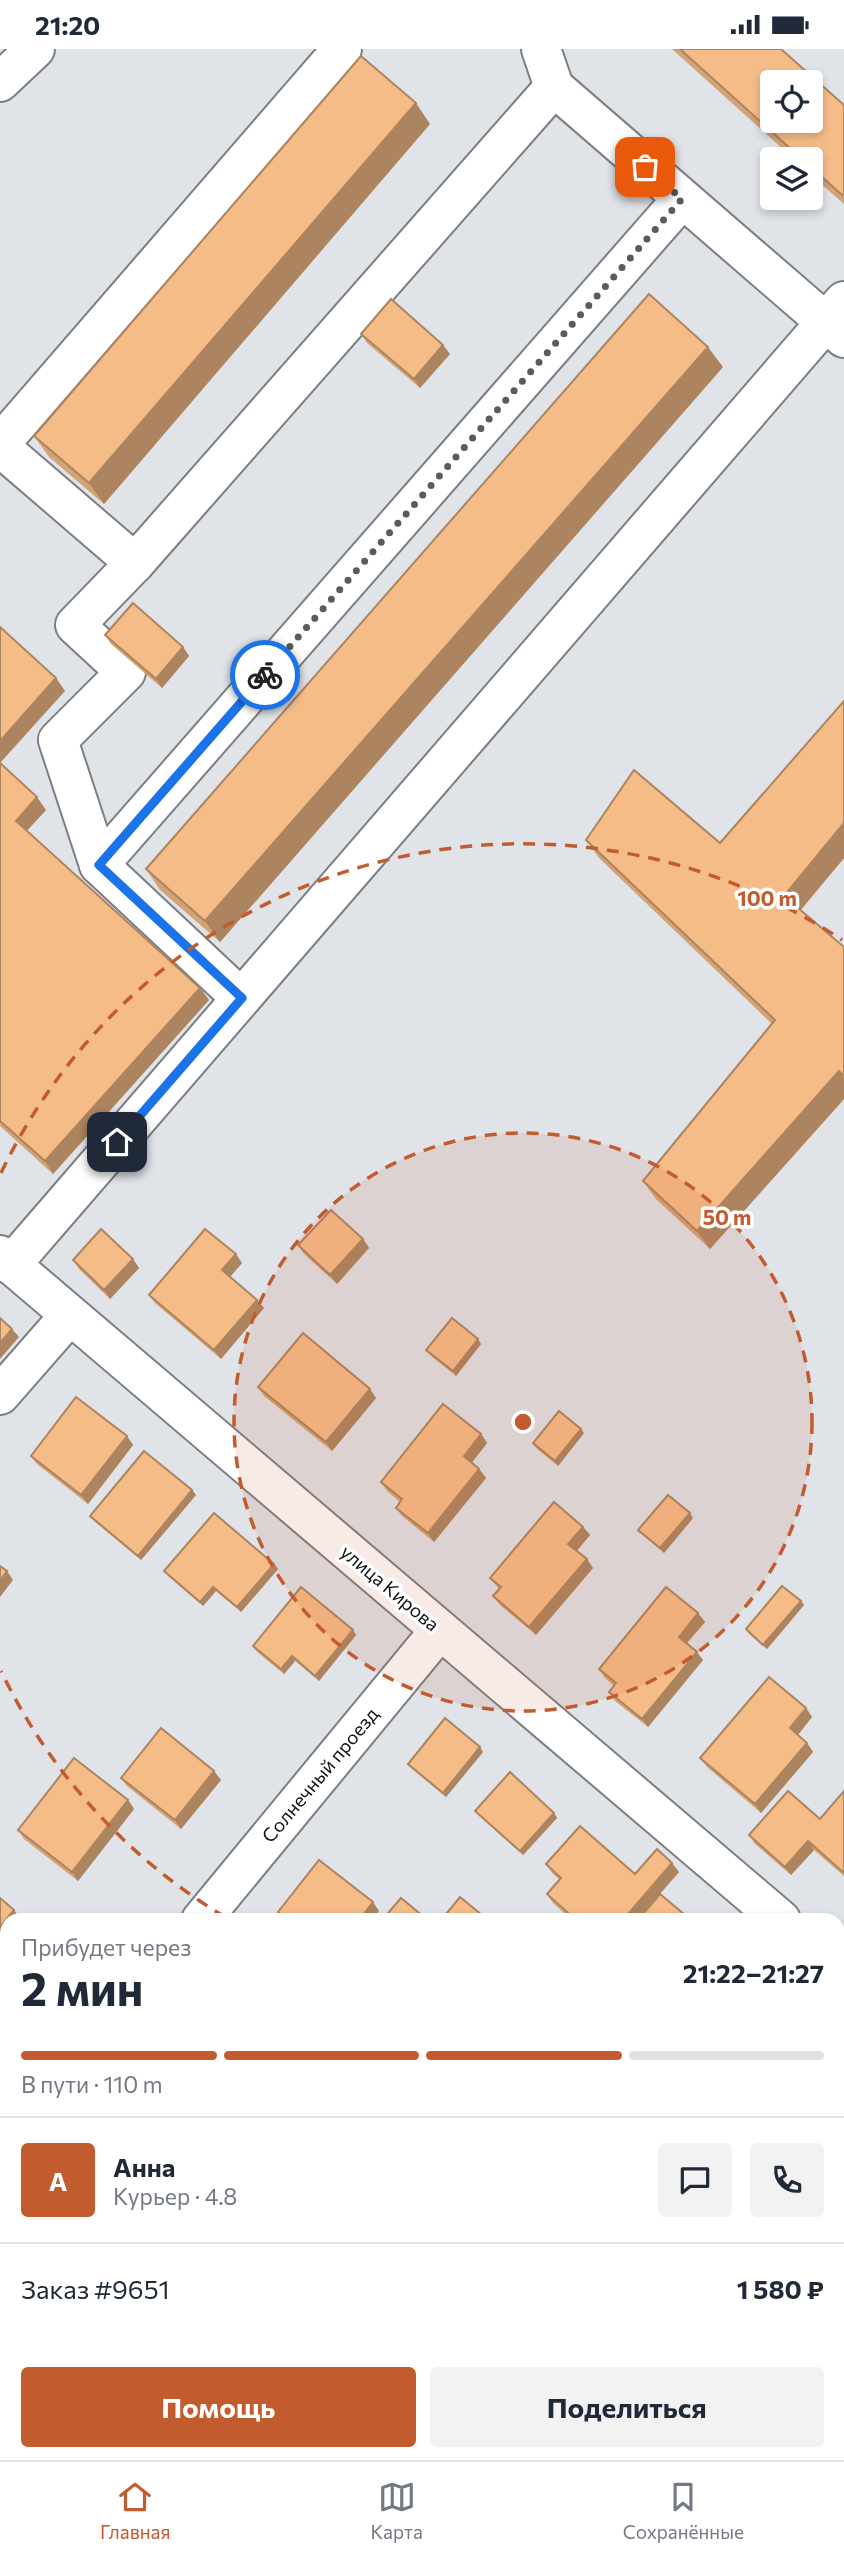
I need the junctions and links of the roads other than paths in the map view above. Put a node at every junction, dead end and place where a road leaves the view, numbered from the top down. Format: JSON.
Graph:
{"nodes":[{"id":1,"x":35,"y":49,"type":"edge"},
{"id":2,"x":342,"y":49,"type":"edge"},
{"id":3,"x":541,"y":49,"type":"edge"},
{"id":4,"x":0,"y":82,"type":"edge"},
{"id":5,"x":554,"y":87,"type":"junction"},
{"id":6,"x":682,"y":199,"type":"junction"},
{"id":7,"x":838,"y":320,"type":"edge"},
{"id":8,"x":0,"y":446,"type":"edge"},
{"id":9,"x":135,"y":563,"type":"junction"},
{"id":10,"x":99,"y":865,"type":"junction"},
{"id":11,"x":242,"y":998,"type":"junction"},
{"id":12,"x":5,"y":1260,"type":"edge"},
{"id":13,"x":70,"y":1315,"type":"junction"},
{"id":14,"x":0,"y":1395,"type":"edge"},
{"id":15,"x":440,"y":1630,"type":"junction"},
{"id":16,"x":207,"y":1913,"type":"edge"},
{"id":17,"x":772,"y":1913,"type":"edge"}],
"edges":[{"from":1,"to":4,"type":"street"},
{"from":2,"to":8,"type":"street"},
{"from":3,"to":5,"type":"street"},
{"from":5,"to":6,"type":"street"},
{"from":5,"to":9,"type":"street"},
{"from":6,"to":7,"type":"street"},
{"from":6,"to":10,"type":"street"},
{"from":7,"to":11,"type":"street"},
{"from":8,"to":9,"type":"street"},
{"from":9,"to":10,"type":"street"},
{"from":10,"to":11,"type":"street"},
{"from":11,"to":12,"type":"street"},
{"from":12,"to":13,"type":"street","name":"улица Кирова"},
{"from":13,"to":14,"type":"street"},
{"from":13,"to":15,"type":"street","name":"улица Кирова"},
{"from":15,"to":16,"type":"street","name":"Солнечный проезд"},
{"from":15,"to":17,"type":"street","name":"улица Кирова"}]}
